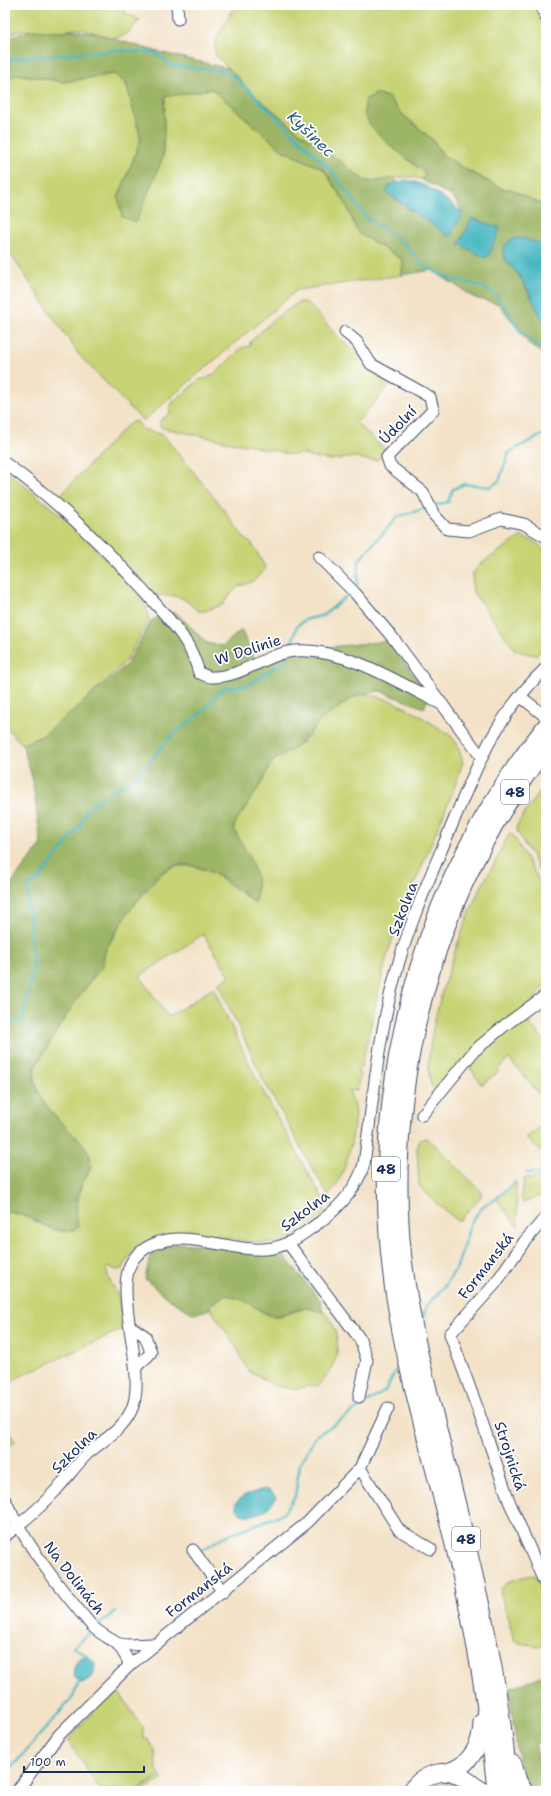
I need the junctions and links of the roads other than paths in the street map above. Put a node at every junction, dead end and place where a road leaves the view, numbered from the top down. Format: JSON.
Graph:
{"nodes":[{"id":1,"x":177,"y":5,"type":"edge"},
{"id":2,"x":541,"y":5,"type":"edge"},
{"id":3,"x":546,"y":17,"type":"edge"},
{"id":4,"x":178,"y":19,"type":"dead end"},
{"id":5,"x":345,"y":332,"type":"dead end"},
{"id":6,"x":5,"y":463,"type":"edge"},
{"id":7,"x":546,"y":537,"type":"edge"},
{"id":8,"x":319,"y":557,"type":"dead end"},
{"id":9,"x":546,"y":668,"type":"edge"},
{"id":10,"x":520,"y":696,"type":"junction"},
{"id":11,"x":443,"y":705,"type":"junction"},
{"id":12,"x":546,"y":718,"type":"edge"},
{"id":13,"x":546,"y":726,"type":"edge"},
{"id":14,"x":536,"y":754,"type":"edge"},
{"id":15,"x":482,"y":758,"type":"junction"},
{"id":16,"x":546,"y":995,"type":"edge"},
{"id":17,"x":422,"y":1115,"type":"dead end"},
{"id":18,"x":546,"y":1217,"type":"edge"},
{"id":19,"x":288,"y":1243,"type":"junction"},
{"id":20,"x":130,"y":1326,"type":"junction"},
{"id":21,"x":450,"y":1334,"type":"joint"},
{"id":22,"x":136,"y":1368,"type":"junction"},
{"id":23,"x":359,"y":1397,"type":"dead end"},
{"id":24,"x":388,"y":1408,"type":"dead end"},
{"id":25,"x":360,"y":1468,"type":"junction"},
{"id":26,"x":5,"y":1500,"type":"edge"},
{"id":27,"x":17,"y":1526,"type":"junction"},
{"id":28,"x":5,"y":1536,"type":"edge"},
{"id":29,"x":431,"y":1549,"type":"dead end"},
{"id":30,"x":193,"y":1550,"type":"dead end"},
{"id":31,"x":546,"y":1586,"type":"edge"},
{"id":32,"x":223,"y":1592,"type":"junction"},
{"id":33,"x":116,"y":1643,"type":"junction"},
{"id":34,"x":154,"y":1644,"type":"junction"},
{"id":35,"x":130,"y":1665,"type":"junction"},
{"id":36,"x":481,"y":1676,"type":"junction"},
{"id":37,"x":500,"y":1706,"type":"junction"},
{"id":38,"x":450,"y":1771,"type":"junction"},
{"id":39,"x":18,"y":1791,"type":"edge"},
{"id":40,"x":411,"y":1791,"type":"edge"},
{"id":41,"x":482,"y":1791,"type":"edge"},
{"id":42,"x":496,"y":1791,"type":"edge"},
{"id":43,"x":509,"y":1791,"type":"edge"},
{"id":44,"x":524,"y":1791,"type":"edge"}],
"edges":[{"from":1,"to":4,"type":"street"},
{"from":2,"to":3,"type":"street"},
{"from":5,"to":7,"type":"street","name":"Údolní"},
{"from":6,"to":11,"type":"street","name":"W Dolinie"},
{"from":8,"to":11,"type":"street"},
{"from":9,"to":10,"type":"street","name":"Szkolna"},
{"from":10,"to":12,"type":"street"},
{"from":10,"to":15,"type":"street","name":"Szkolna"},
{"from":11,"to":15,"type":"street"},
{"from":13,"to":14,"type":"highway","number":"48"},
{"from":14,"to":36,"type":"highway","number":"48"},
{"from":14,"to":37,"type":"highway","number":"48"},
{"from":15,"to":19,"type":"street","name":"Szkolna"},
{"from":16,"to":17,"type":"street"},
{"from":18,"to":21,"type":"street","name":"Formanská"},
{"from":19,"to":20,"type":"street","name":"Szkolna"},
{"from":19,"to":23,"type":"street"},
{"from":20,"to":22,"type":"street","name":"Szkolna"},
{"from":20,"to":22,"type":"street"},
{"from":21,"to":31,"type":"street","name":"Strojnická"},
{"from":22,"to":27,"type":"street","name":"Szkolna"},
{"from":24,"to":25,"type":"street","name":"Formanská"},
{"from":25,"to":29,"type":"street"},
{"from":25,"to":32,"type":"street","name":"Formanská"},
{"from":26,"to":27,"type":"street","name":"Na Dolinách"},
{"from":27,"to":28,"type":"street","name":"Szkolna"},
{"from":27,"to":33,"type":"street","name":"Na Dolinách"},
{"from":30,"to":32,"type":"street"},
{"from":32,"to":34,"type":"street","name":"Formanská"},
{"from":33,"to":34,"type":"street"},
{"from":33,"to":35,"type":"street","name":"Na Dolinách"},
{"from":34,"to":35,"type":"street","name":"Formanská"},
{"from":35,"to":39,"type":"street","name":"Formanská"},
{"from":36,"to":38,"type":"highway"},
{"from":36,"to":42,"type":"highway","number":"48"},
{"from":37,"to":43,"type":"highway","number":"48"},
{"from":37,"to":44,"type":"highway"},
{"from":38,"to":40,"type":"highway"},
{"from":38,"to":41,"type":"highway"}]}
